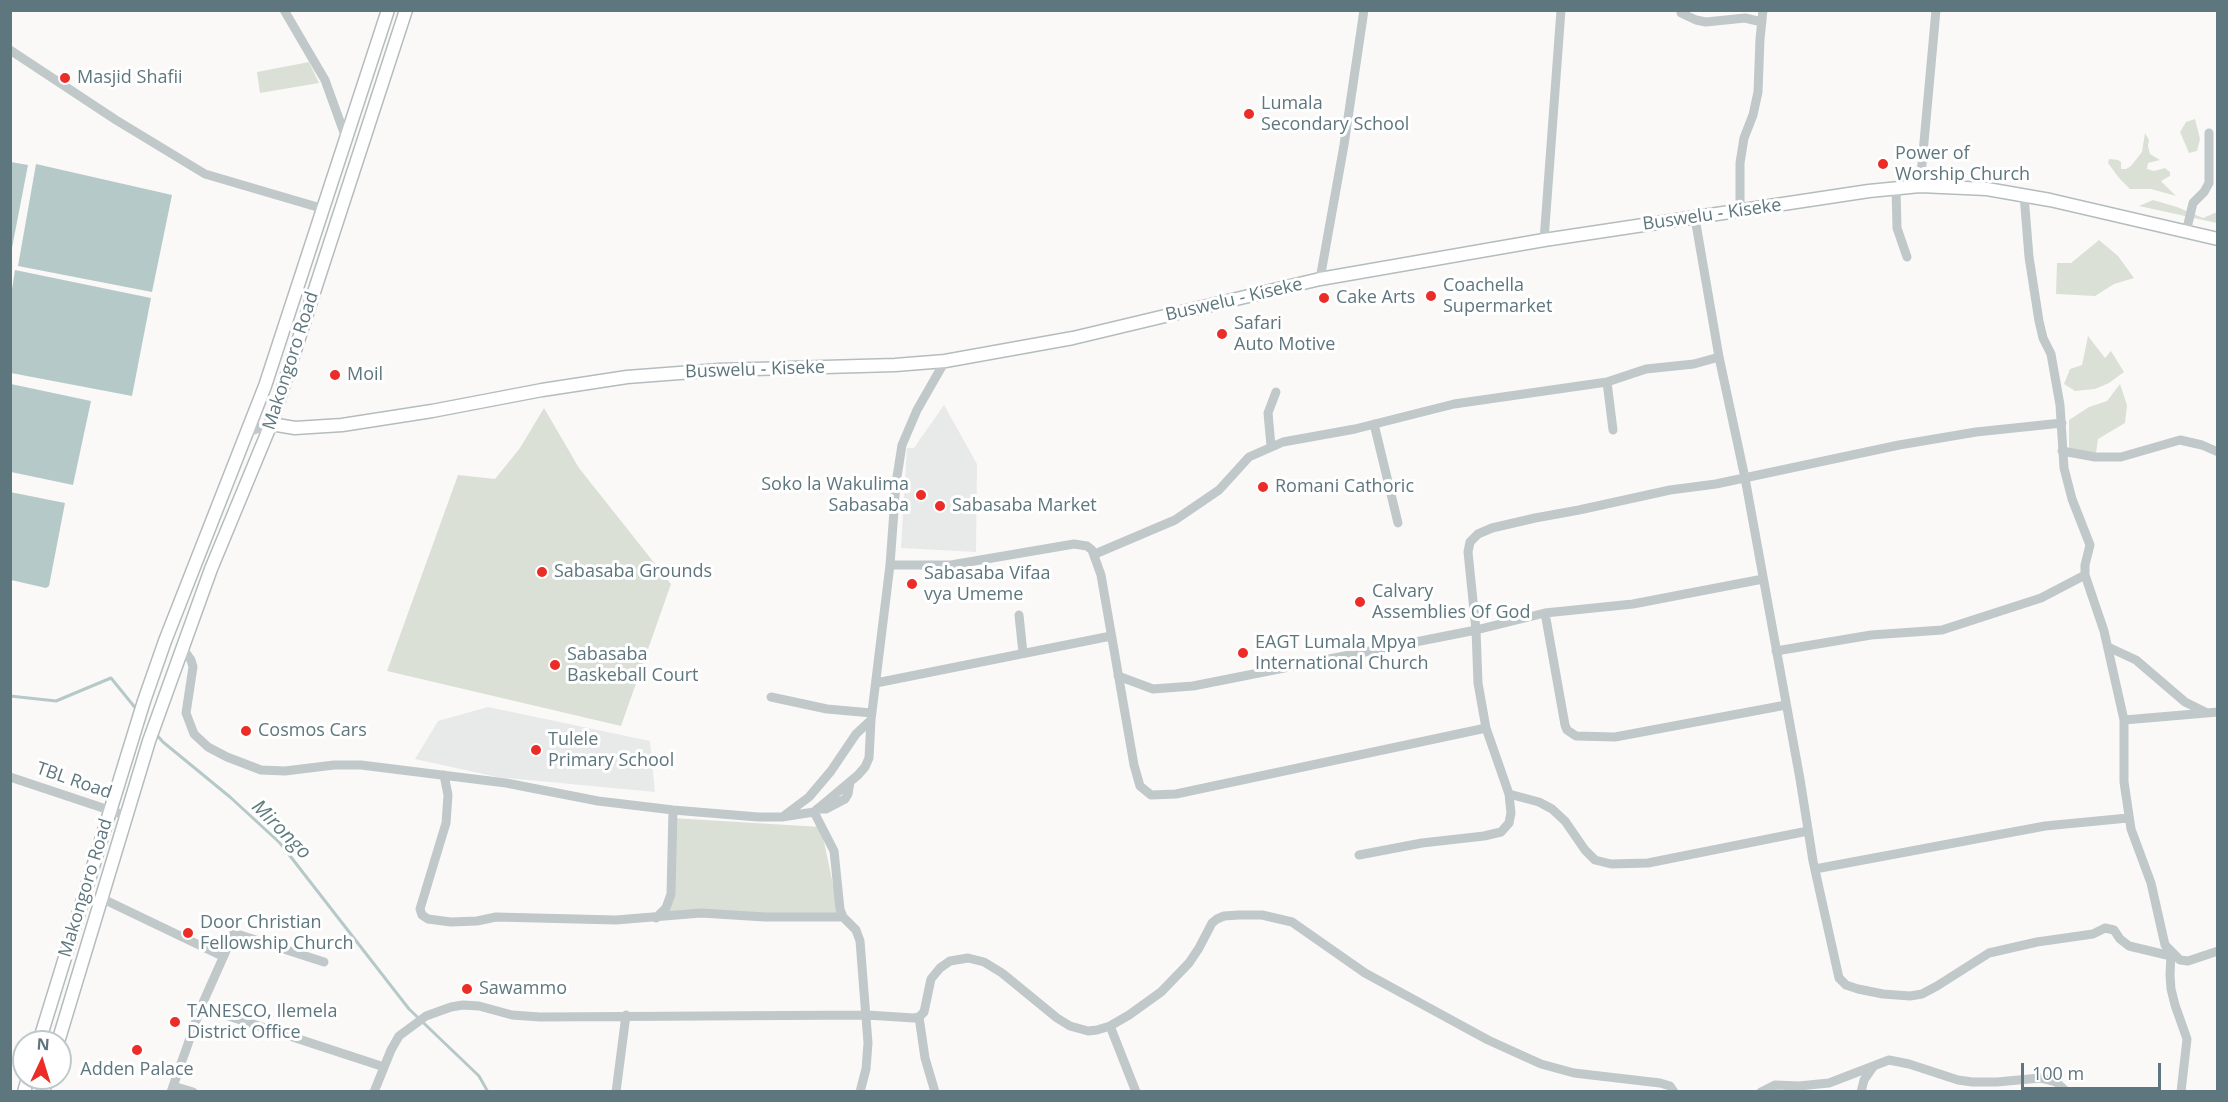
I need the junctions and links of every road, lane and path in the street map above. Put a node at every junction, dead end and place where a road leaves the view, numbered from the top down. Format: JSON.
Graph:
{"nodes":[{"id":1,"x":284,"y":10,"type":"edge"},
{"id":2,"x":388,"y":10,"type":"edge"},
{"id":3,"x":406,"y":10,"type":"edge"},
{"id":4,"x":1364,"y":10,"type":"edge"},
{"id":5,"x":1562,"y":10,"type":"edge"},
{"id":6,"x":1763,"y":10,"type":"edge"},
{"id":7,"x":1936,"y":10,"type":"edge"},
{"id":8,"x":1681,"y":13,"type":"dead end"},
{"id":9,"x":1762,"y":22,"type":"junction"},
{"id":10,"x":10,"y":50,"type":"edge"},
{"id":11,"x":2209,"y":133,"type":"dead end"},
{"id":12,"x":347,"y":141,"type":"junction"},
{"id":13,"x":1920,"y":186,"type":"junction"},
{"id":14,"x":1896,"y":188,"type":"junction"},
{"id":15,"x":2024,"y":195,"type":"junction"},
{"id":16,"x":324,"y":209,"type":"junction"},
{"id":17,"x":1740,"y":211,"type":"junction"},
{"id":18,"x":1695,"y":218,"type":"junction"},
{"id":19,"x":2186,"y":232,"type":"junction"},
{"id":20,"x":2217,"y":239,"type":"edge"},
{"id":21,"x":1544,"y":240,"type":"junction"},
{"id":22,"x":1907,"y":257,"type":"dead end"},
{"id":23,"x":1320,"y":279,"type":"junction"},
{"id":24,"x":1719,"y":357,"type":"junction"},
{"id":25,"x":945,"y":361,"type":"junction"},
{"id":26,"x":1607,"y":382,"type":"junction"},
{"id":27,"x":1276,"y":392,"type":"dead end"},
{"id":28,"x":2062,"y":423,"type":"junction"},
{"id":29,"x":271,"y":424,"type":"junction"},
{"id":30,"x":1374,"y":424,"type":"junction"},
{"id":31,"x":1613,"y":430,"type":"dead end"},
{"id":32,"x":248,"y":432,"type":"junction"},
{"id":33,"x":1271,"y":446,"type":"junction"},
{"id":34,"x":2062,"y":451,"type":"junction"},
{"id":35,"x":2217,"y":452,"type":"edge"},
{"id":36,"x":1745,"y":478,"type":"junction"},
{"id":37,"x":1398,"y":524,"type":"dead end"},
{"id":38,"x":1095,"y":554,"type":"junction"},
{"id":39,"x":890,"y":565,"type":"junction"},
{"id":40,"x":2085,"y":575,"type":"junction"},
{"id":41,"x":1763,"y":579,"type":"junction"},
{"id":42,"x":1545,"y":614,"type":"junction"},
{"id":43,"x":1018,"y":615,"type":"dead end"},
{"id":44,"x":1476,"y":630,"type":"junction"},
{"id":45,"x":1111,"y":636,"type":"junction"},
{"id":46,"x":182,"y":647,"type":"junction"},
{"id":47,"x":2108,"y":647,"type":"junction"},
{"id":48,"x":1776,"y":651,"type":"junction"},
{"id":49,"x":1023,"y":653,"type":"junction"},
{"id":50,"x":1118,"y":676,"type":"junction"},
{"id":51,"x":876,"y":683,"type":"junction"},
{"id":52,"x":771,"y":697,"type":"dead end"},
{"id":53,"x":1786,"y":705,"type":"junction"},
{"id":54,"x":2217,"y":712,"type":"edge"},
{"id":55,"x":2207,"y":713,"type":"junction"},
{"id":56,"x":872,"y":716,"type":"junction"},
{"id":57,"x":2124,"y":720,"type":"junction"},
{"id":58,"x":1486,"y":728,"type":"junction"},
{"id":59,"x":444,"y":775,"type":"junction"},
{"id":60,"x":10,"y":777,"type":"edge"},
{"id":61,"x":1509,"y":794,"type":"junction"},
{"id":62,"x":110,"y":810,"type":"junction"},
{"id":63,"x":673,"y":810,"type":"junction"},
{"id":64,"x":816,"y":810,"type":"junction"},
{"id":65,"x":127,"y":816,"type":"junction"},
{"id":66,"x":782,"y":817,"type":"junction"},
{"id":67,"x":2128,"y":818,"type":"junction"},
{"id":68,"x":1808,"y":831,"type":"junction"},
{"id":69,"x":1359,"y":855,"type":"dead end"},
{"id":70,"x":1815,"y":869,"type":"junction"},
{"id":71,"x":101,"y":898,"type":"junction"},
{"id":72,"x":843,"y":917,"type":"junction"},
{"id":73,"x":656,"y":918,"type":"junction"},
{"id":74,"x":2217,"y":951,"type":"edge"},
{"id":75,"x":2171,"y":955,"type":"junction"},
{"id":76,"x":222,"y":956,"type":"junction"},
{"id":77,"x":324,"y":962,"type":"dead end"},
{"id":78,"x":201,"y":1007,"type":"junction"},
{"id":79,"x":867,"y":1015,"type":"junction"},
{"id":80,"x":626,"y":1016,"type":"junction"},
{"id":81,"x":919,"y":1017,"type":"junction"},
{"id":82,"x":1110,"y":1026,"type":"junction"},
{"id":83,"x":43,"y":1030,"type":"edge"},
{"id":84,"x":62,"y":1030,"type":"edge"},
{"id":85,"x":1876,"y":1064,"type":"junction"},
{"id":86,"x":384,"y":1067,"type":"junction"},
{"id":87,"x":1971,"y":1087,"type":"edge"},
{"id":88,"x":172,"y":1089,"type":"edge"},
{"id":89,"x":193,"y":1092,"type":"edge"},
{"id":90,"x":374,"y":1092,"type":"edge"},
{"id":91,"x":616,"y":1092,"type":"edge"},
{"id":92,"x":860,"y":1092,"type":"edge"},
{"id":93,"x":935,"y":1092,"type":"edge"},
{"id":94,"x":1136,"y":1092,"type":"edge"},
{"id":95,"x":1674,"y":1092,"type":"edge"},
{"id":96,"x":1761,"y":1092,"type":"edge"},
{"id":97,"x":1861,"y":1092,"type":"edge"},
{"id":98,"x":2067,"y":1092,"type":"edge"},
{"id":99,"x":2181,"y":1092,"type":"edge"}],
"edges":[{"from":1,"to":12,"type":"street"},
{"from":2,"to":12,"type":"main road","name":"Makongoro Road"},
{"from":3,"to":29,"type":"main road","name":"Makongoro Road"},
{"from":4,"to":23,"type":"street"},
{"from":5,"to":21,"type":"street"},
{"from":6,"to":9,"type":"street"},
{"from":7,"to":13,"type":"street"},
{"from":8,"to":9,"type":"street"},
{"from":9,"to":17,"type":"street"},
{"from":10,"to":16,"type":"street"},
{"from":11,"to":19,"type":"street"},
{"from":12,"to":16,"type":"main road","name":"Makongoro Road"},
{"from":13,"to":14,"type":"main road","name":"Buswelu - Kiseke"},
{"from":13,"to":15,"type":"main road","name":"Buswelu - Kiseke"},
{"from":14,"to":17,"type":"main road","name":"Buswelu - Kiseke"},
{"from":14,"to":22,"type":"street"},
{"from":15,"to":19,"type":"main road","name":"Buswelu - Kiseke"},
{"from":15,"to":28,"type":"street"},
{"from":16,"to":32,"type":"main road","name":"Makongoro Road"},
{"from":17,"to":18,"type":"main road","name":"Buswelu - Kiseke"},
{"from":18,"to":21,"type":"main road","name":"Buswelu - Kiseke"},
{"from":18,"to":24,"type":"street"},
{"from":19,"to":20,"type":"main road","name":"Buswelu - Kiseke"},
{"from":21,"to":23,"type":"main road","name":"Buswelu - Kiseke"},
{"from":23,"to":25,"type":"main road","name":"Buswelu - Kiseke"},
{"from":24,"to":26,"type":"street"},
{"from":24,"to":36,"type":"street"},
{"from":25,"to":29,"type":"main road","name":"Buswelu - Kiseke"},
{"from":25,"to":39,"type":"street"},
{"from":26,"to":30,"type":"street"},
{"from":26,"to":31,"type":"street"},
{"from":27,"to":33,"type":"street"},
{"from":28,"to":34,"type":"street"},
{"from":28,"to":36,"type":"street"},
{"from":29,"to":32,"type":"street","name":"Buswelu - Kiseke"},
{"from":29,"to":46,"type":"main road","name":"Makongoro Road"},
{"from":30,"to":33,"type":"street"},
{"from":30,"to":37,"type":"street"},
{"from":32,"to":62,"type":"main road","name":"Makongoro Road"},
{"from":33,"to":38,"type":"street"},
{"from":34,"to":35,"type":"street"},
{"from":34,"to":40,"type":"street"},
{"from":36,"to":41,"type":"street"},
{"from":36,"to":44,"type":"street"},
{"from":38,"to":39,"type":"street"},
{"from":38,"to":45,"type":"street"},
{"from":39,"to":51,"type":"street"},
{"from":40,"to":47,"type":"street"},
{"from":40,"to":48,"type":"street"},
{"from":41,"to":42,"type":"street"},
{"from":41,"to":48,"type":"street"},
{"from":42,"to":44,"type":"street"},
{"from":42,"to":53,"type":"street"},
{"from":43,"to":49,"type":"street"},
{"from":44,"to":50,"type":"street"},
{"from":44,"to":58,"type":"street"},
{"from":45,"to":49,"type":"street"},
{"from":45,"to":50,"type":"street"},
{"from":46,"to":59,"type":"street"},
{"from":46,"to":65,"type":"main road","name":"Makongoro Road"},
{"from":47,"to":55,"type":"street"},
{"from":47,"to":57,"type":"street"},
{"from":48,"to":53,"type":"street"},
{"from":49,"to":51,"type":"street"},
{"from":50,"to":58,"type":"street"},
{"from":51,"to":56,"type":"street"},
{"from":52,"to":56,"type":"street"},
{"from":53,"to":68,"type":"street"},
{"from":54,"to":55,"type":"street"},
{"from":55,"to":57,"type":"street"},
{"from":56,"to":64,"type":"street"},
{"from":56,"to":66,"type":"street"},
{"from":57,"to":67,"type":"street"},
{"from":58,"to":61,"type":"street"},
{"from":59,"to":63,"type":"street"},
{"from":59,"to":73,"type":"street"},
{"from":60,"to":62,"type":"street","name":"TBL Road"},
{"from":61,"to":68,"type":"street"},
{"from":61,"to":69,"type":"street"},
{"from":62,"to":65,"type":"street","name":"TBL Road"},
{"from":62,"to":83,"type":"main road","name":"Makongoro Road"},
{"from":63,"to":66,"type":"street"},
{"from":63,"to":73,"type":"street"},
{"from":64,"to":66,"type":"street"},
{"from":64,"to":72,"type":"street"},
{"from":65,"to":71,"type":"main road","name":"Makongoro Road"},
{"from":67,"to":70,"type":"street"},
{"from":67,"to":75,"type":"street"},
{"from":68,"to":70,"type":"street"},
{"from":70,"to":75,"type":"street"},
{"from":71,"to":76,"type":"street"},
{"from":71,"to":84,"type":"main road","name":"Makongoro Road"},
{"from":72,"to":73,"type":"street"},
{"from":72,"to":79,"type":"street"},
{"from":74,"to":75,"type":"street"},
{"from":75,"to":99,"type":"street"},
{"from":76,"to":77,"type":"street"},
{"from":76,"to":78,"type":"street"},
{"from":78,"to":86,"type":"street"},
{"from":78,"to":88,"type":"street"},
{"from":79,"to":80,"type":"street"},
{"from":79,"to":81,"type":"street"},
{"from":79,"to":92,"type":"street"},
{"from":80,"to":86,"type":"street"},
{"from":80,"to":91,"type":"street"},
{"from":81,"to":82,"type":"street"},
{"from":81,"to":93,"type":"street"},
{"from":82,"to":94,"type":"street"},
{"from":82,"to":95,"type":"street"},
{"from":85,"to":87,"type":"street"},
{"from":85,"to":96,"type":"street"},
{"from":85,"to":97,"type":"street"},
{"from":86,"to":90,"type":"street"},
{"from":87,"to":98,"type":"street"},
{"from":88,"to":89,"type":"street"}]}
